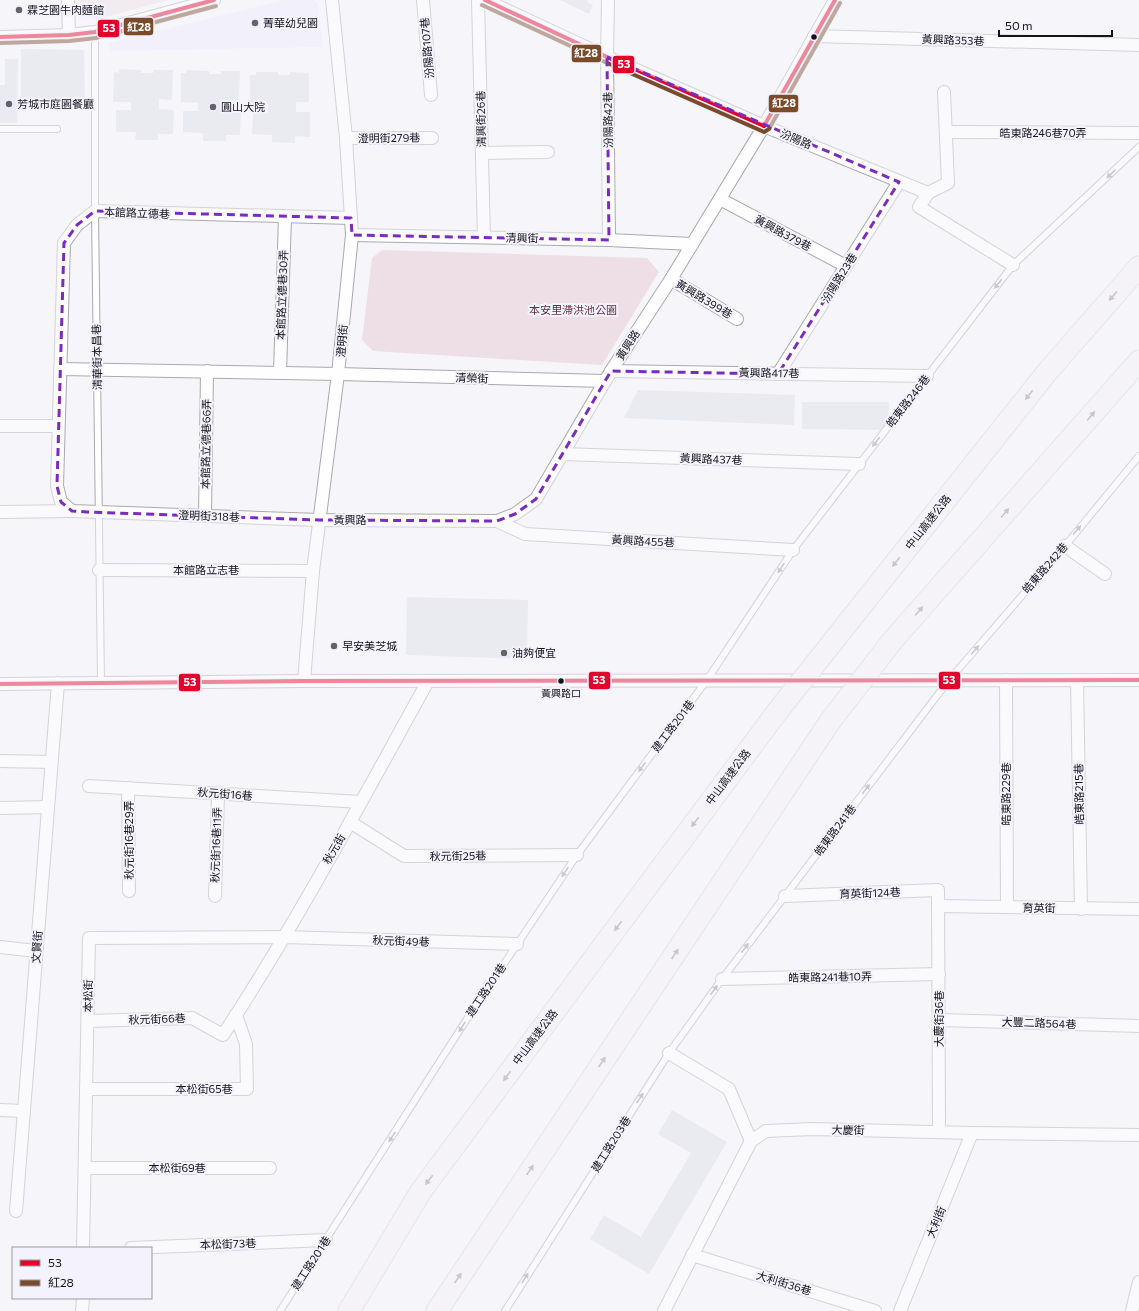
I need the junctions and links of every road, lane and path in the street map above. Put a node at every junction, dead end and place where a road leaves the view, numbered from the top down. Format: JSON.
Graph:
{"nodes":[{"id":1,"x":68,"y":0,"type":"edge"},
{"id":2,"x":214,"y":0,"type":"edge"},
{"id":3,"x":332,"y":0,"type":"edge"},
{"id":4,"x":423,"y":0,"type":"edge"},
{"id":5,"x":478,"y":0,"type":"edge"},
{"id":6,"x":485,"y":0,"type":"edge"},
{"id":7,"x":608,"y":0,"type":"edge"},
{"id":8,"x":835,"y":0,"type":"edge"},
{"id":9,"x":95,"y":32,"type":"junction"},
{"id":10,"x":69,"y":35,"type":"junction"},
{"id":11,"x":0,"y":36,"type":"edge"},
{"id":12,"x":814,"y":36,"type":"junction"},
{"id":13,"x":1139,"y":45,"type":"edge"},
{"id":14,"x":606,"y":57,"type":"junction"},
{"id":15,"x":944,"y":92,"type":"dead end"},
{"id":16,"x":431,"y":95,"type":"dead end"},
{"id":17,"x":764,"y":126,"type":"junction"},
{"id":18,"x":0,"y":129,"type":"edge"},
{"id":19,"x":57,"y":129,"type":"dead end"},
{"id":20,"x":946,"y":132,"type":"junction"},
{"id":21,"x":1139,"y":133,"type":"edge"},
{"id":22,"x":346,"y":138,"type":"junction"},
{"id":23,"x":432,"y":138,"type":"dead end"},
{"id":24,"x":1139,"y":147,"type":"edge"},
{"id":25,"x":548,"y":152,"type":"dead end"},
{"id":26,"x":482,"y":153,"type":"junction"},
{"id":27,"x":899,"y":182,"type":"junction"},
{"id":28,"x":928,"y":193,"type":"junction"},
{"id":29,"x":720,"y":199,"type":"junction"},
{"id":30,"x":95,"y":211,"type":"junction"},
{"id":31,"x":285,"y":217,"type":"junction"},
{"id":32,"x":351,"y":218,"type":"junction"},
{"id":33,"x":352,"y":235,"type":"junction"},
{"id":34,"x":484,"y":237,"type":"junction"},
{"id":35,"x":609,"y":240,"type":"junction"},
{"id":36,"x":692,"y":244,"type":"junction"},
{"id":37,"x":1013,"y":265,"type":"junction"},
{"id":38,"x":846,"y":266,"type":"junction"},
{"id":39,"x":1139,"y":267,"type":"edge"},
{"id":40,"x":671,"y":279,"type":"junction"},
{"id":41,"x":737,"y":320,"type":"dead end"},
{"id":42,"x":1139,"y":361,"type":"edge"},
{"id":43,"x":60,"y":369,"type":"junction"},
{"id":44,"x":98,"y":370,"type":"junction"},
{"id":45,"x":206,"y":371,"type":"junction"},
{"id":46,"x":280,"y":372,"type":"junction"},
{"id":47,"x":338,"y":374,"type":"junction"},
{"id":48,"x":778,"y":374,"type":"junction"},
{"id":49,"x":608,"y":376,"type":"junction"},
{"id":50,"x":927,"y":376,"type":"junction"},
{"id":51,"x":0,"y":426,"type":"edge"},
{"id":52,"x":58,"y":426,"type":"junction"},
{"id":53,"x":562,"y":454,"type":"junction"},
{"id":54,"x":1139,"y":456,"type":"edge"},
{"id":55,"x":859,"y":464,"type":"junction"},
{"id":56,"x":72,"y":511,"type":"junction"},
{"id":57,"x":0,"y":512,"type":"edge"},
{"id":58,"x":99,"y":512,"type":"junction"},
{"id":59,"x":204,"y":516,"type":"junction"},
{"id":60,"x":319,"y":520,"type":"junction"},
{"id":61,"x":497,"y":521,"type":"junction"},
{"id":62,"x":1065,"y":546,"type":"junction"},
{"id":63,"x":793,"y":550,"type":"junction"},
{"id":64,"x":99,"y":570,"type":"junction"},
{"id":65,"x":313,"y":571,"type":"junction"},
{"id":66,"x":1105,"y":574,"type":"dead end"},
{"id":67,"x":707,"y":680,"type":"junction"},
{"id":68,"x":949,"y":680,"type":"junction"},
{"id":69,"x":1006,"y":680,"type":"junction"},
{"id":70,"x":1077,"y":680,"type":"junction"},
{"id":71,"x":1139,"y":680,"type":"edge"},
{"id":72,"x":304,"y":681,"type":"junction"},
{"id":73,"x":428,"y":681,"type":"junction"},
{"id":74,"x":58,"y":683,"type":"junction"},
{"id":75,"x":101,"y":683,"type":"junction"},
{"id":76,"x":0,"y":684,"type":"edge"},
{"id":77,"x":0,"y":761,"type":"edge"},
{"id":78,"x":51,"y":762,"type":"junction"},
{"id":79,"x":89,"y":786,"type":"dead end"},
{"id":80,"x":128,"y":788,"type":"junction"},
{"id":81,"x":218,"y":794,"type":"junction"},
{"id":82,"x":361,"y":802,"type":"junction"},
{"id":83,"x":0,"y":808,"type":"edge"},
{"id":84,"x":48,"y":808,"type":"junction"},
{"id":85,"x":350,"y":822,"type":"junction"},
{"id":86,"x":577,"y":854,"type":"junction"},
{"id":87,"x":129,"y":891,"type":"dead end"},
{"id":88,"x":215,"y":896,"type":"dead end"},
{"id":89,"x":785,"y":896,"type":"junction"},
{"id":90,"x":938,"y":906,"type":"junction"},
{"id":91,"x":1007,"y":907,"type":"junction"},
{"id":92,"x":1080,"y":908,"type":"junction"},
{"id":93,"x":1139,"y":909,"type":"edge"},
{"id":94,"x":284,"y":937,"type":"junction"},
{"id":95,"x":517,"y":944,"type":"junction"},
{"id":96,"x":0,"y":947,"type":"edge"},
{"id":97,"x":36,"y":951,"type":"junction"},
{"id":98,"x":939,"y":974,"type":"junction"},
{"id":99,"x":722,"y":979,"type":"junction"},
{"id":100,"x":236,"y":1015,"type":"junction"},
{"id":101,"x":939,"y":1020,"type":"junction"},
{"id":102,"x":88,"y":1021,"type":"junction"},
{"id":103,"x":1139,"y":1026,"type":"edge"},
{"id":104,"x":669,"y":1053,"type":"junction"},
{"id":105,"x":86,"y":1089,"type":"junction"},
{"id":106,"x":0,"y":1110,"type":"edge"},
{"id":107,"x":24,"y":1111,"type":"junction"},
{"id":108,"x":939,"y":1132,"type":"junction"},
{"id":109,"x":972,"y":1133,"type":"junction"},
{"id":110,"x":1139,"y":1135,"type":"edge"},
{"id":111,"x":751,"y":1141,"type":"junction"},
{"id":112,"x":85,"y":1168,"type":"junction"},
{"id":113,"x":270,"y":1168,"type":"dead end"},
{"id":114,"x":16,"y":1211,"type":"dead end"},
{"id":115,"x":326,"y":1240,"type":"junction"},
{"id":116,"x":84,"y":1247,"type":"edge"},
{"id":117,"x":152,"y":1247,"type":"edge"},
{"id":118,"x":692,"y":1255,"type":"junction"},
{"id":119,"x":1139,"y":1282,"type":"edge"},
{"id":120,"x":82,"y":1299,"type":"edge"},
{"id":121,"x":82,"y":1311,"type":"edge"},
{"id":122,"x":280,"y":1311,"type":"edge"},
{"id":123,"x":349,"y":1311,"type":"edge"},
{"id":124,"x":437,"y":1311,"type":"edge"},
{"id":125,"x":504,"y":1311,"type":"edge"},
{"id":126,"x":664,"y":1311,"type":"edge"},
{"id":127,"x":876,"y":1311,"type":"edge"},
{"id":128,"x":900,"y":1311,"type":"edge"},
{"id":129,"x":1132,"y":1311,"type":"edge"}],
"edges":[{"from":1,"to":10,"type":"street"},
{"from":2,"to":9,"type":"street"},
{"from":3,"to":22,"type":"street","name":"澄明街"},
{"from":4,"to":16,"type":"street","name":"汾陽路107巷"},
{"from":5,"to":26,"type":"street","name":"清興街26巷"},
{"from":6,"to":14,"type":"street","name":"汾陽路"},
{"from":7,"to":14,"type":"street","name":"汾陽路42巷"},
{"from":8,"to":12,"type":"street","name":"黃興路"},
{"from":9,"to":10,"type":"street"},
{"from":9,"to":30,"type":"lane","name":"清華街本昌巷"},
{"from":10,"to":11,"type":"street"},
{"from":12,"to":13,"type":"street","name":"黃興路353巷"},
{"from":12,"to":17,"type":"street","name":"黃興路"},
{"from":14,"to":17,"type":"street","name":"汾陽路"},
{"from":14,"to":35,"type":"street","name":"汾陽路42巷"},
{"from":15,"to":20,"type":"street"},
{"from":17,"to":27,"type":"street","name":"汾陽路"},
{"from":17,"to":29,"type":"street","name":"黃興路"},
{"from":18,"to":19,"type":"lane"},
{"from":20,"to":21,"type":"street","name":"皓東路246巷70弄"},
{"from":20,"to":28,"type":"street"},
{"from":22,"to":23,"type":"street","name":"澄明街279巷"},
{"from":22,"to":32,"type":"street","name":"澄明街"},
{"from":24,"to":37,"type":"lane","name":"皓東路246巷","one_way":true},
{"from":25,"to":26,"type":"street"},
{"from":26,"to":34,"type":"street","name":"清興街26巷"},
{"from":27,"to":28,"type":"street","name":"汾陽路"},
{"from":27,"to":38,"type":"street","name":"汾陽路23巷"},
{"from":28,"to":37,"type":"street"},
{"from":29,"to":36,"type":"street","name":"黃興路"},
{"from":29,"to":38,"type":"street","name":"黃興路379巷"},
{"from":30,"to":31,"type":"street","name":"本館路立德巷"},
{"from":30,"to":43,"type":"street","name":"本館路立德巷"},
{"from":30,"to":44,"type":"lane","name":"清華街本昌巷"},
{"from":31,"to":32,"type":"street","name":"本館路立德巷"},
{"from":31,"to":46,"type":"street","name":"本館路立德巷30弄"},
{"from":32,"to":33,"type":"street","name":"澄明街"},
{"from":33,"to":34,"type":"street","name":"清興街"},
{"from":33,"to":47,"type":"street","name":"澄明街"},
{"from":34,"to":35,"type":"street","name":"清興街"},
{"from":35,"to":36,"type":"street","name":"清興街"},
{"from":36,"to":40,"type":"street","name":"黃興路"},
{"from":37,"to":50,"type":"lane","name":"皓東路246巷","one_way":true},
{"from":38,"to":48,"type":"street","name":"汾陽路23巷"},
{"from":39,"to":123,"type":"highway","name":"中山高速公路","one_way":true,"bridge":true},
{"from":40,"to":41,"type":"street","name":"黃興路399巷"},
{"from":40,"to":49,"type":"street","name":"黃興路"},
{"from":124,"to":42,"type":"highway","one_way":true,"bridge":true},
{"from":43,"to":44,"type":"street"},
{"from":43,"to":52,"type":"street","name":"本館路立德巷"},
{"from":44,"to":45,"type":"street"},
{"from":44,"to":58,"type":"lane","name":"清華街本昌巷"},
{"from":45,"to":46,"type":"street"},
{"from":45,"to":59,"type":"street","name":"本館路立德巷66弄"},
{"from":46,"to":47,"type":"street"},
{"from":47,"to":49,"type":"street","name":"清榮街"},
{"from":47,"to":60,"type":"street","name":"澄明街"},
{"from":48,"to":49,"type":"street","name":"黃興路417巷"},
{"from":48,"to":50,"type":"street","name":"黃興路417巷"},
{"from":49,"to":53,"type":"street","name":"黃興路"},
{"from":50,"to":55,"type":"lane","name":"皓東路246巷","one_way":true},
{"from":51,"to":52,"type":"street"},
{"from":52,"to":56,"type":"street","name":"本館路立德巷"},
{"from":53,"to":55,"type":"street","name":"黃興路437巷"},
{"from":53,"to":61,"type":"street","name":"黃興路"},
{"from":62,"to":54,"type":"lane","name":"皓東路242巷","one_way":true},
{"from":55,"to":63,"type":"lane","name":"皓東路246巷"},
{"from":56,"to":57,"type":"street"},
{"from":56,"to":58,"type":"street"},
{"from":58,"to":59,"type":"street","name":"澄明街318巷"},
{"from":58,"to":64,"type":"lane","name":"清華街本昌巷"},
{"from":59,"to":60,"type":"street","name":"澄明街318巷"},
{"from":60,"to":61,"type":"street","name":"黃興路"},
{"from":60,"to":65,"type":"street","name":"澄明街"},
{"from":61,"to":63,"type":"street","name":"黃興路455巷"},
{"from":62,"to":66,"type":"street"},
{"from":68,"to":62,"type":"lane","name":"皓東路242巷","one_way":true},
{"from":63,"to":67,"type":"lane","name":"皓東路246巷","one_way":true},
{"from":64,"to":65,"type":"street","name":"本館路立志巷"},
{"from":64,"to":75,"type":"lane","name":"清華街本昌巷"},
{"from":65,"to":72,"type":"street","name":"澄明街"},
{"from":67,"to":68,"type":"street"},
{"from":67,"to":73,"type":"street"},
{"from":67,"to":86,"type":"lane","name":"建工路201巷","one_way":true},
{"from":68,"to":69,"type":"street"},
{"from":89,"to":68,"type":"lane","name":"皓東路241巷","one_way":true},
{"from":69,"to":70,"type":"street"},
{"from":69,"to":91,"type":"street","name":"皓東路229巷"},
{"from":70,"to":71,"type":"street"},
{"from":70,"to":92,"type":"street","name":"皓東路215巷"},
{"from":72,"to":73,"type":"street"},
{"from":72,"to":75,"type":"street"},
{"from":73,"to":82,"type":"street","name":"秋元街"},
{"from":74,"to":75,"type":"street"},
{"from":74,"to":76,"type":"street"},
{"from":74,"to":78,"type":"street","name":"文賢街"},
{"from":77,"to":78,"type":"street"},
{"from":78,"to":84,"type":"street","name":"文賢街"},
{"from":79,"to":80,"type":"street","name":"秋元街16巷"},
{"from":80,"to":81,"type":"street","name":"秋元街16巷"},
{"from":80,"to":87,"type":"street","name":"秋元街16巷29弄"},
{"from":81,"to":82,"type":"street","name":"秋元街16巷"},
{"from":81,"to":88,"type":"street","name":"秋元街16巷11弄"},
{"from":82,"to":85,"type":"street","name":"秋元街"},
{"from":83,"to":84,"type":"street"},
{"from":84,"to":97,"type":"street","name":"文賢街"},
{"from":85,"to":86,"type":"street","name":"秋元街25巷"},
{"from":85,"to":94,"type":"street","name":"秋元街"},
{"from":86,"to":95,"type":"lane","name":"建工路201巷","one_way":true},
{"from":89,"to":90,"type":"street","name":"育英街124巷"},
{"from":99,"to":89,"type":"lane","name":"皓東路241巷","one_way":true},
{"from":90,"to":91,"type":"street","name":"育英街"},
{"from":90,"to":98,"type":"street","name":"大慶街36巷"},
{"from":91,"to":92,"type":"street","name":"育英街"},
{"from":92,"to":93,"type":"street","name":"育英街"},
{"from":94,"to":95,"type":"street","name":"秋元街49巷"},
{"from":94,"to":100,"type":"street","name":"秋元街"},
{"from":94,"to":102,"type":"street","name":"本松街"},
{"from":95,"to":115,"type":"lane","name":"建工路201巷","one_way":true},
{"from":96,"to":97,"type":"street"},
{"from":97,"to":107,"type":"street","name":"文賢街"},
{"from":98,"to":99,"type":"street","name":"皓東路241巷10弄"},
{"from":98,"to":101,"type":"street","name":"大慶街36巷"},
{"from":104,"to":99,"type":"lane","name":"建工路203巷","one_way":true},
{"from":100,"to":102,"type":"street","name":"秋元街66巷"},
{"from":100,"to":105,"type":"street","name":"本松街65巷"},
{"from":101,"to":103,"type":"street","name":"大豐二路564巷"},
{"from":101,"to":108,"type":"street","name":"大慶街36巷"},
{"from":102,"to":105,"type":"street","name":"本松街"},
{"from":104,"to":111,"type":"street"},
{"from":125,"to":104,"type":"lane","name":"建工路203巷","one_way":true},
{"from":105,"to":112,"type":"street","name":"本松街"},
{"from":106,"to":107,"type":"street"},
{"from":107,"to":114,"type":"street","name":"文賢街"},
{"from":108,"to":109,"type":"street","name":"大慶街"},
{"from":108,"to":111,"type":"street","name":"大慶街"},
{"from":109,"to":110,"type":"street","name":"大慶街"},
{"from":109,"to":128,"type":"street","name":"大利街"},
{"from":111,"to":118,"type":"street"},
{"from":112,"to":113,"type":"street","name":"本松街69巷"},
{"from":112,"to":116,"type":"street","name":"本松街"},
{"from":115,"to":117,"type":"street","name":"本松街73巷"},
{"from":115,"to":122,"type":"lane","name":"建工路201巷"},
{"from":118,"to":126,"type":"street"},
{"from":118,"to":127,"type":"street","name":"大利街36巷"},
{"from":119,"to":129,"type":"street"},
{"from":120,"to":121,"type":"street"}]}
